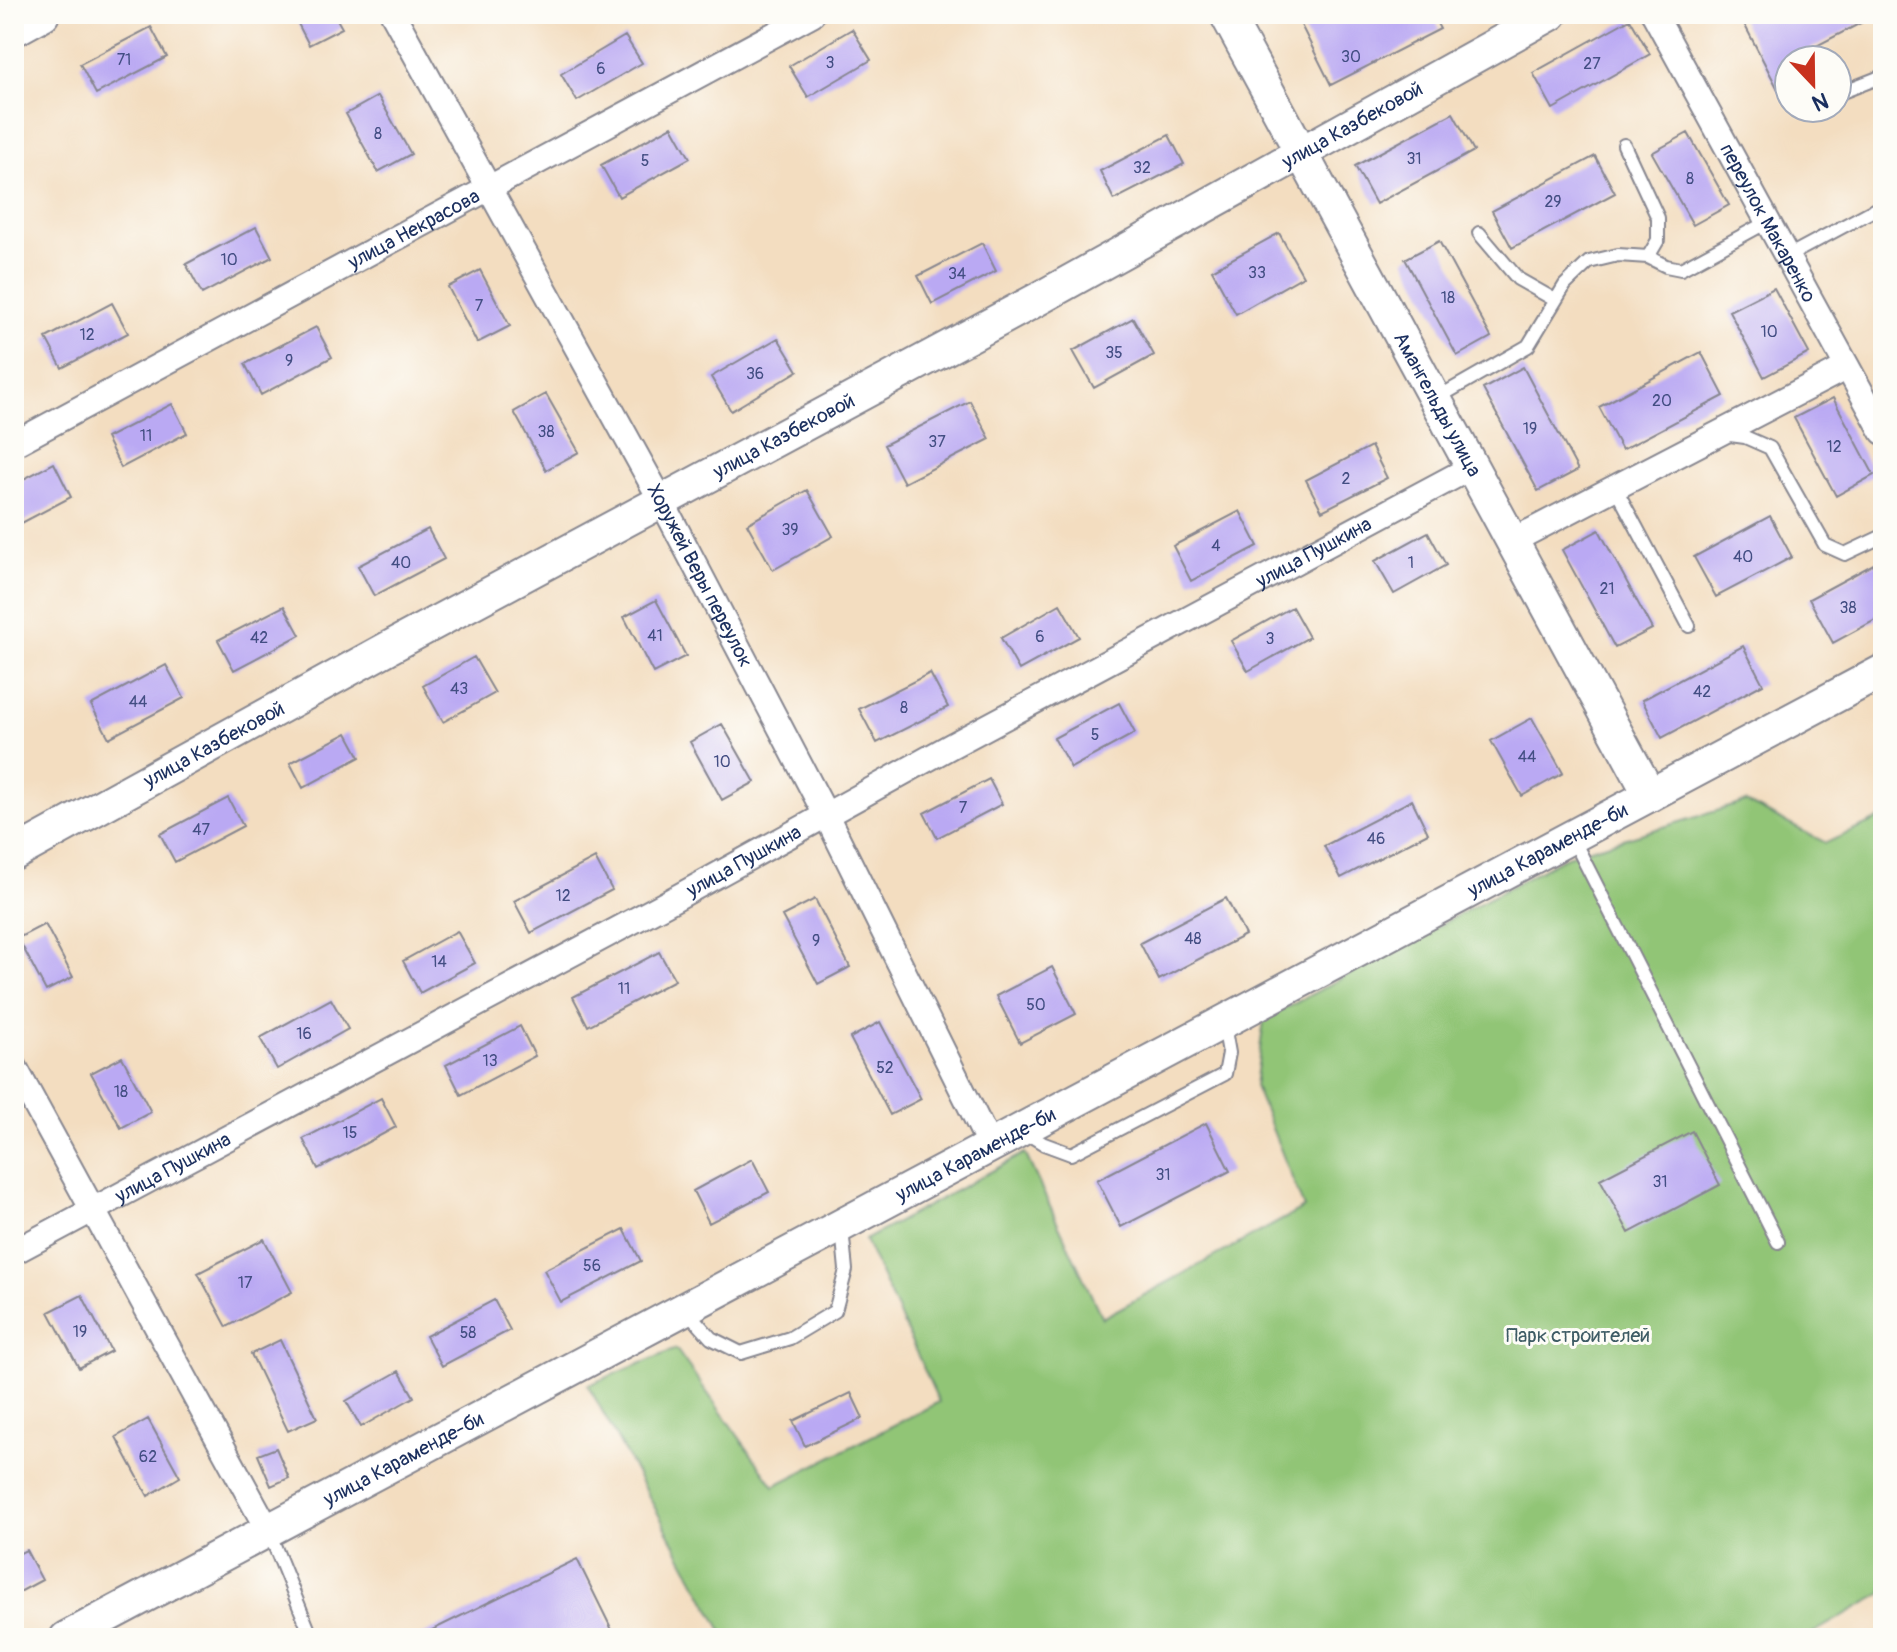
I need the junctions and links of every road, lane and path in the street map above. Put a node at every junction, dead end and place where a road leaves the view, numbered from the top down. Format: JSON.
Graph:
{"nodes":[{"id":1,"x":43,"y":14,"type":"edge"},
{"id":2,"x":393,"y":14,"type":"edge"},
{"id":3,"x":812,"y":14,"type":"edge"},
{"id":4,"x":1226,"y":14,"type":"edge"},
{"id":5,"x":1551,"y":14,"type":"edge"},
{"id":6,"x":1654,"y":14,"type":"edge"},
{"id":7,"x":14,"y":30,"type":"edge"},
{"id":8,"x":1883,"y":76,"type":"edge"},
{"id":9,"x":1853,"y":88,"type":"edge"},
{"id":10,"x":1624,"y":145,"type":"dead end"},
{"id":11,"x":1301,"y":153,"type":"junction"},
{"id":12,"x":491,"y":188,"type":"junction"},
{"id":13,"x":1883,"y":205,"type":"edge"},
{"id":14,"x":1769,"y":221,"type":"junction"},
{"id":15,"x":1479,"y":233,"type":"dead end"},
{"id":16,"x":1788,"y":256,"type":"junction"},
{"id":17,"x":1648,"y":257,"type":"junction"},
{"id":18,"x":1555,"y":300,"type":"junction"},
{"id":19,"x":1847,"y":367,"type":"junction"},
{"id":20,"x":1435,"y":399,"type":"junction"},
{"id":21,"x":1883,"y":432,"type":"edge"},
{"id":22,"x":1717,"y":434,"type":"junction"},
{"id":23,"x":14,"y":444,"type":"edge"},
{"id":24,"x":1472,"y":467,"type":"junction"},
{"id":25,"x":1615,"y":487,"type":"junction"},
{"id":26,"x":662,"y":502,"type":"junction"},
{"id":27,"x":1883,"y":536,"type":"edge"},
{"id":28,"x":1512,"y":541,"type":"junction"},
{"id":29,"x":1689,"y":626,"type":"dead end"},
{"id":30,"x":1883,"y":671,"type":"edge"},
{"id":31,"x":1650,"y":795,"type":"junction"},
{"id":32,"x":826,"y":815,"type":"junction"},
{"id":33,"x":1572,"y":837,"type":"junction"},
{"id":34,"x":14,"y":854,"type":"edge"},
{"id":35,"x":1224,"y":1022,"type":"junction"},
{"id":36,"x":14,"y":1066,"type":"edge"},
{"id":37,"x":1021,"y":1130,"type":"junction"},
{"id":38,"x":990,"y":1146,"type":"junction"},
{"id":39,"x":92,"y":1210,"type":"junction"},
{"id":40,"x":842,"y":1225,"type":"junction"},
{"id":41,"x":1778,"y":1242,"type":"dead end"},
{"id":42,"x":14,"y":1252,"type":"edge"},
{"id":43,"x":685,"y":1308,"type":"junction"},
{"id":44,"x":268,"y":1530,"type":"junction"},
{"id":45,"x":98,"y":1630,"type":"edge"},
{"id":46,"x":66,"y":1638,"type":"edge"},
{"id":47,"x":312,"y":1638,"type":"edge"}],
"edges":[{"from":1,"to":7,"type":"street"},
{"from":2,"to":12,"type":"street","name":"Хоружей Веры переулок"},
{"from":3,"to":12,"type":"street","name":"улица Некрасова"},
{"from":4,"to":11,"type":"street","name":"Амангельды улица"},
{"from":5,"to":11,"type":"street","name":"улица Казбековой"},
{"from":6,"to":14,"type":"street","name":"переулок Макаренко"},
{"from":8,"to":9,"type":"lane"},
{"from":10,"to":17,"type":"lane"},
{"from":11,"to":20,"type":"street","name":"Амангельды улица"},
{"from":11,"to":26,"type":"street","name":"улица Казбековой"},
{"from":12,"to":23,"type":"street","name":"улица Некрасова"},
{"from":12,"to":26,"type":"street","name":"Хоружей Веры переулок"},
{"from":13,"to":16,"type":"lane"},
{"from":14,"to":16,"type":"street","name":"переулок Макаренко"},
{"from":14,"to":17,"type":"lane"},
{"from":15,"to":18,"type":"lane"},
{"from":16,"to":19,"type":"street","name":"переулок Макаренко"},
{"from":17,"to":18,"type":"lane"},
{"from":18,"to":20,"type":"lane"},
{"from":19,"to":21,"type":"street","name":"переулок Макаренко"},
{"from":19,"to":22,"type":"street"},
{"from":20,"to":24,"type":"street","name":"Амангельды улица"},
{"from":22,"to":25,"type":"street"},
{"from":22,"to":27,"type":"lane"},
{"from":24,"to":28,"type":"street","name":"Амангельды улица"},
{"from":24,"to":32,"type":"street","name":"улица Пушкина"},
{"from":25,"to":28,"type":"street"},
{"from":25,"to":29,"type":"lane"},
{"from":26,"to":32,"type":"street","name":"Хоружей Веры переулок"},
{"from":26,"to":34,"type":"street","name":"улица Казбековой"},
{"from":28,"to":31,"type":"street","name":"Амангельды улица"},
{"from":30,"to":31,"type":"street","name":"улица Караменде-би"},
{"from":31,"to":33,"type":"street","name":"улица Караменде-би"},
{"from":32,"to":38,"type":"street","name":"Хоружей Веры переулок"},
{"from":32,"to":39,"type":"street","name":"улица Пушкина"},
{"from":33,"to":35,"type":"street","name":"улица Караменде-би"},
{"from":33,"to":41,"type":"lane"},
{"from":35,"to":37,"type":"street","name":"улица Караменде-би"},
{"from":35,"to":37,"type":"lane"},
{"from":36,"to":39,"type":"street"},
{"from":37,"to":38,"type":"street","name":"улица Караменде-би"},
{"from":38,"to":40,"type":"street","name":"улица Караменде-би"},
{"from":39,"to":42,"type":"street","name":"улица Пушкина"},
{"from":39,"to":44,"type":"street"},
{"from":40,"to":43,"type":"street","name":"улица Караменде-би"},
{"from":40,"to":43,"type":"lane"},
{"from":43,"to":44,"type":"street","name":"улица Караменде-би"},
{"from":44,"to":45,"type":"street","name":"улица Караменде-би"},
{"from":44,"to":47,"type":"lane"},
{"from":45,"to":46,"type":"street","name":"улица Караменде-би"}]}
